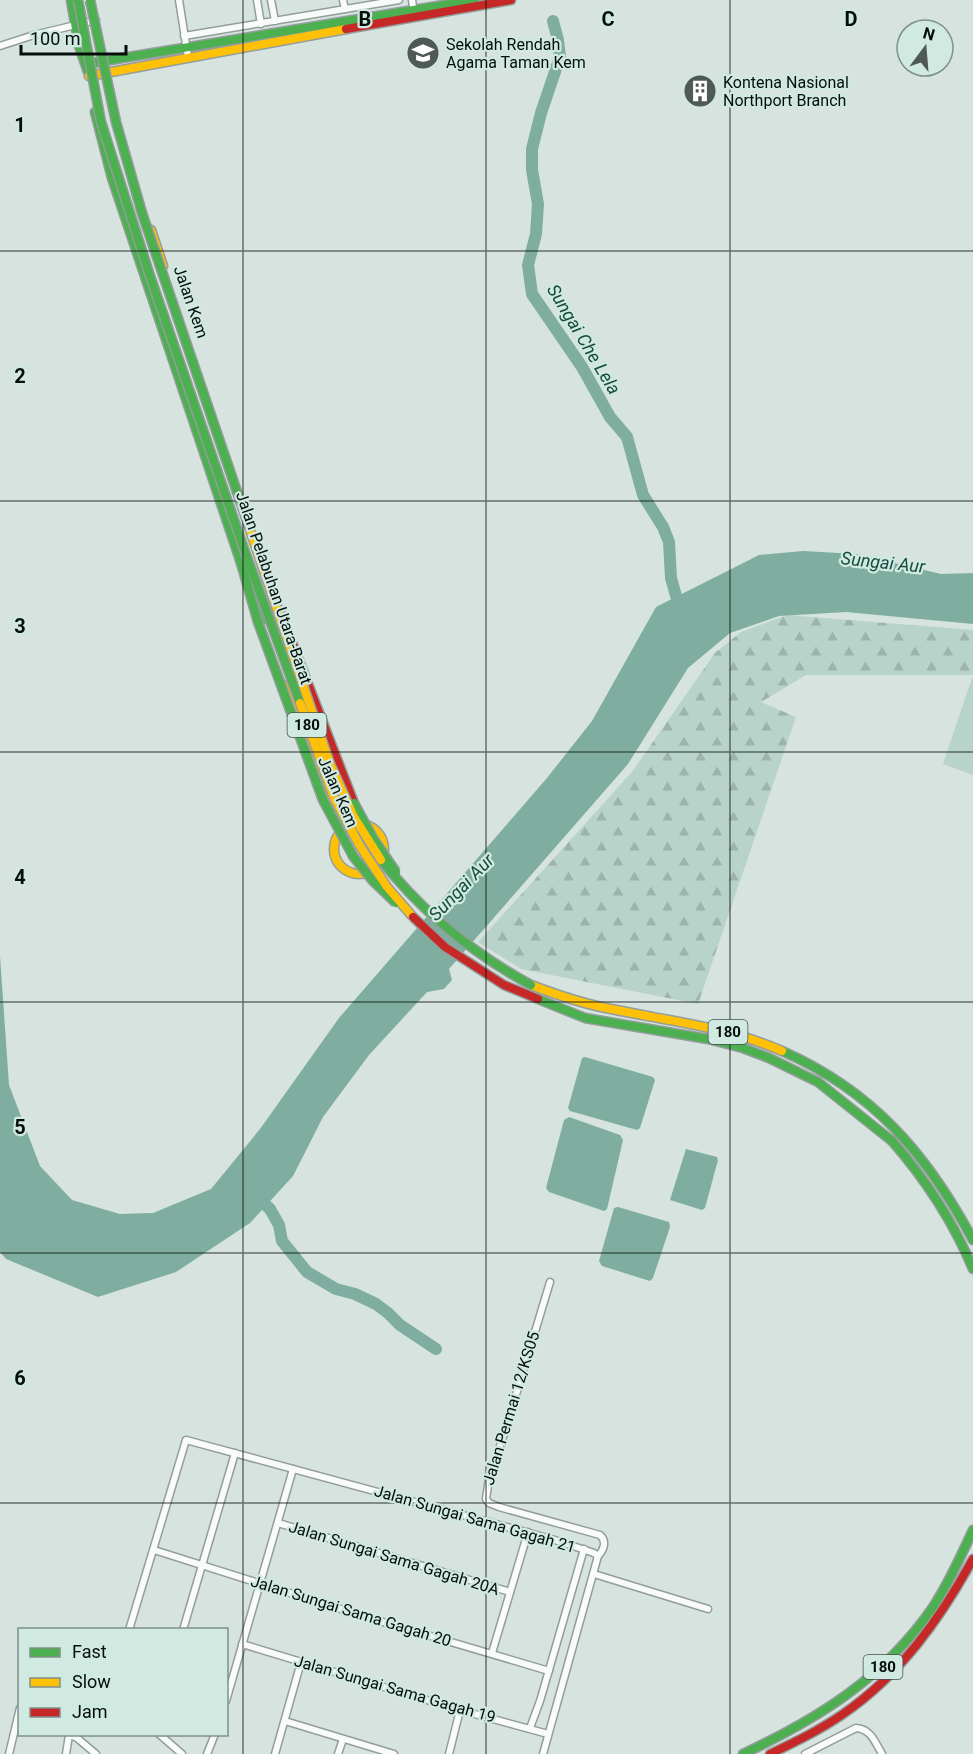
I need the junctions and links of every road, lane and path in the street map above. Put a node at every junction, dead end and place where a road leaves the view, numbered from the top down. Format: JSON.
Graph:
{"nodes":[{"id":1,"x":71,"y":0,"type":"edge"},
{"id":2,"x":78,"y":0,"type":"edge"},
{"id":3,"x":91,"y":0,"type":"edge"},
{"id":4,"x":179,"y":0,"type":"edge"},
{"id":5,"x":257,"y":0,"type":"edge"},
{"id":6,"x":271,"y":0,"type":"edge"},
{"id":7,"x":343,"y":0,"type":"edge"},
{"id":8,"x":399,"y":0,"type":"edge"},
{"id":9,"x":412,"y":0,"type":"edge"},
{"id":10,"x":474,"y":0,"type":"edge"},
{"id":11,"x":511,"y":0,"type":"edge"},
{"id":12,"x":345,"y":9,"type":"junction"},
{"id":13,"x":414,"y":14,"type":"junction"},
{"id":14,"x":97,"y":20,"type":"junction"},
{"id":15,"x":275,"y":21,"type":"junction"},
{"id":16,"x":261,"y":24,"type":"junction"},
{"id":17,"x":75,"y":25,"type":"junction"},
{"id":18,"x":184,"y":36,"type":"junction"},
{"id":19,"x":0,"y":46,"type":"edge"},
{"id":20,"x":186,"y":47,"type":"junction"},
{"id":21,"x":188,"y":57,"type":"junction"},
{"id":22,"x":105,"y":61,"type":"junction"},
{"id":23,"x":86,"y":64,"type":"junction"},
{"id":24,"x":107,"y":72,"type":"junction"},
{"id":25,"x":89,"y":76,"type":"junction"},
{"id":26,"x":241,"y":563,"type":"junction"},
{"id":27,"x":279,"y":609,"type":"junction"},
{"id":28,"x":359,"y":824,"type":"junction"},
{"id":29,"x":343,"y":829,"type":"junction"},
{"id":30,"x":417,"y":905,"type":"junction"},
{"id":31,"x":406,"y":911,"type":"junction"},
{"id":32,"x":973,"y":1240,"type":"edge"},
{"id":33,"x":973,"y":1269,"type":"edge"},
{"id":34,"x":550,"y":1282,"type":"dead end"},
{"id":35,"x":235,"y":1453,"type":"junction"},
{"id":36,"x":293,"y":1469,"type":"junction"},
{"id":37,"x":278,"y":1523,"type":"junction"},
{"id":38,"x":973,"y":1530,"type":"edge"},
{"id":39,"x":528,"y":1533,"type":"junction"},
{"id":40,"x":584,"y":1549,"type":"junction"},
{"id":41,"x":154,"y":1550,"type":"junction"},
{"id":42,"x":598,"y":1556,"type":"junction"},
{"id":43,"x":973,"y":1558,"type":"edge"},
{"id":44,"x":202,"y":1565,"type":"junction"},
{"id":45,"x":594,"y":1574,"type":"junction"},
{"id":46,"x":259,"y":1583,"type":"junction"},
{"id":47,"x":510,"y":1592,"type":"junction"},
{"id":48,"x":708,"y":1609,"type":"dead end"},
{"id":49,"x":129,"y":1628,"type":"edge"},
{"id":50,"x":183,"y":1628,"type":"edge"},
{"id":51,"x":242,"y":1644,"type":"junction"},
{"id":52,"x":492,"y":1653,"type":"junction"},
{"id":53,"x":301,"y":1662,"type":"junction"},
{"id":54,"x":549,"y":1671,"type":"junction"},
{"id":55,"x":228,"y":1694,"type":"edge"},
{"id":56,"x":460,"y":1710,"type":"junction"},
{"id":57,"x":18,"y":1721,"type":"edge"},
{"id":58,"x":285,"y":1721,"type":"junction"},
{"id":59,"x":530,"y":1728,"type":"junction"},
{"id":60,"x":548,"y":1734,"type":"junction"},
{"id":61,"x":69,"y":1736,"type":"edge"},
{"id":62,"x":71,"y":1736,"type":"edge"},
{"id":63,"x":161,"y":1736,"type":"edge"},
{"id":64,"x":214,"y":1736,"type":"edge"},
{"id":65,"x":343,"y":1738,"type":"junction"},
{"id":66,"x":810,"y":1753,"type":"edge"},
{"id":67,"x":9,"y":1754,"type":"edge"},
{"id":68,"x":66,"y":1754,"type":"edge"},
{"id":69,"x":96,"y":1754,"type":"edge"},
{"id":70,"x":182,"y":1754,"type":"edge"},
{"id":71,"x":207,"y":1754,"type":"edge"},
{"id":72,"x":275,"y":1754,"type":"edge"},
{"id":73,"x":338,"y":1754,"type":"edge"},
{"id":74,"x":394,"y":1754,"type":"edge"},
{"id":75,"x":449,"y":1754,"type":"edge"},
{"id":76,"x":543,"y":1754,"type":"edge"},
{"id":77,"x":743,"y":1754,"type":"edge"},
{"id":78,"x":770,"y":1754,"type":"edge"},
{"id":79,"x":882,"y":1754,"type":"edge"}],
"edges":[{"from":1,"to":17,"type":"main road","name":"Jalan Kem"},
{"from":2,"to":31,"type":"main road","name":"Jalan Pelabuhan Utara-Barat","number":"180","bridge":true},
{"from":3,"to":14,"type":"main road","name":"Jalan Kem"},
{"from":3,"to":30,"type":"main road","name":"Jalan Pelabuhan Utara-Barat","number":"180","bridge":true},
{"from":4,"to":18,"type":"street"},
{"from":5,"to":16,"type":"street"},
{"from":6,"to":15,"type":"street"},
{"from":7,"to":12,"type":"street"},
{"from":8,"to":12,"type":"street"},
{"from":9,"to":13,"type":"street"},
{"from":10,"to":13,"type":"main road"},
{"from":11,"to":13,"type":"main road"},
{"from":12,"to":15,"type":"street"},
{"from":13,"to":20,"type":"main road"},
{"from":13,"to":21,"type":"main road"},
{"from":14,"to":17,"type":"street"},
{"from":14,"to":22,"type":"main road","name":"Jalan Kem"},
{"from":15,"to":16,"type":"street"},
{"from":16,"to":18,"type":"street"},
{"from":17,"to":19,"type":"street"},
{"from":17,"to":23,"type":"main road","name":"Jalan Kem"},
{"from":18,"to":20,"type":"street"},
{"from":20,"to":21,"type":"street"},
{"from":20,"to":22,"type":"main road"},
{"from":21,"to":24,"type":"main road"},
{"from":22,"to":23,"type":"main road"},
{"from":22,"to":24,"type":"main road","name":"Jalan Kem"},
{"from":23,"to":25,"type":"main road","name":"Jalan Kem"},
{"from":24,"to":25,"type":"main road"},
{"from":24,"to":27,"type":"main road","name":"Jalan Kem"},
{"from":25,"to":26,"type":"main road","name":"Jalan Kem"},
{"from":26,"to":29,"type":"main road","name":"Jalan Kem"},
{"from":26,"to":31,"type":"main road","name":"Jalan Kem","bridge":true},
{"from":27,"to":28,"type":"main road","name":"Jalan Kem"},
{"from":27,"to":30,"type":"main road","name":"Jalan Kem","bridge":true},
{"from":28,"to":29,"type":"main road"},
{"from":28,"to":29,"type":"main road"},
{"from":30,"to":32,"type":"main road","name":"Jalan Pelabuhan Utara-Barat","number":"180","bridge":true},
{"from":31,"to":33,"type":"main road","name":"Jalan Pelabuhan Utara-Barat","number":"180","bridge":true},
{"from":34,"to":42,"type":"street","name":"Jalan Permai 12/KS05"},
{"from":35,"to":36,"type":"street","name":"Jalan Sungai Sama Gagah 21"},
{"from":35,"to":41,"type":"street","name":"Jalan Sungai Sama Gagah 21"},
{"from":35,"to":44,"type":"street"},
{"from":36,"to":37,"type":"street"},
{"from":36,"to":39,"type":"street","name":"Jalan Sungai Sama Gagah 21"},
{"from":37,"to":46,"type":"street"},
{"from":37,"to":47,"type":"street","name":"Jalan Sungai Sama Gagah 20A"},
{"from":38,"to":77,"type":"main road","number":"180"},
{"from":39,"to":40,"type":"street","name":"Jalan Sungai Sama Gagah 21"},
{"from":39,"to":47,"type":"street"},
{"from":40,"to":42,"type":"street","name":"Jalan Sungai Sama Gagah 21"},
{"from":40,"to":54,"type":"street"},
{"from":41,"to":44,"type":"street","name":"Jalan Sungai Sama Gagah 20"},
{"from":41,"to":49,"type":"street"},
{"from":42,"to":45,"type":"street","name":"Jalan Sungai Sama Gagah 21"},
{"from":43,"to":78,"type":"main road","number":"180"},
{"from":44,"to":46,"type":"street","name":"Jalan Sungai Sama Gagah 20"},
{"from":44,"to":50,"type":"street"},
{"from":45,"to":48,"type":"street"},
{"from":45,"to":60,"type":"street","name":"Jalan Sungai Sama Gagah 21"},
{"from":46,"to":51,"type":"street"},
{"from":46,"to":52,"type":"street","name":"Jalan Sungai Sama Gagah 20"},
{"from":47,"to":52,"type":"street"},
{"from":51,"to":53,"type":"street","name":"Jalan Sungai Sama Gagah 19"},
{"from":51,"to":55,"type":"street"},
{"from":52,"to":54,"type":"street","name":"Jalan Sungai Sama Gagah 20"},
{"from":53,"to":56,"type":"street","name":"Jalan Sungai Sama Gagah 19"},
{"from":53,"to":58,"type":"street"},
{"from":54,"to":59,"type":"street"},
{"from":56,"to":59,"type":"street","name":"Jalan Sungai Sama Gagah 19"},
{"from":56,"to":75,"type":"street"},
{"from":57,"to":67,"type":"street"},
{"from":58,"to":65,"type":"street"},
{"from":58,"to":72,"type":"street"},
{"from":59,"to":60,"type":"street","name":"Jalan Sungai Sama Gagah 19"},
{"from":60,"to":76,"type":"street","name":"Jalan Sungai Sama Gagah 21"},
{"from":61,"to":68,"type":"street"},
{"from":62,"to":69,"type":"street"},
{"from":63,"to":70,"type":"street"},
{"from":64,"to":71,"type":"street"},
{"from":65,"to":73,"type":"street"},
{"from":65,"to":74,"type":"street"},
{"from":66,"to":79,"type":"street"}]}
